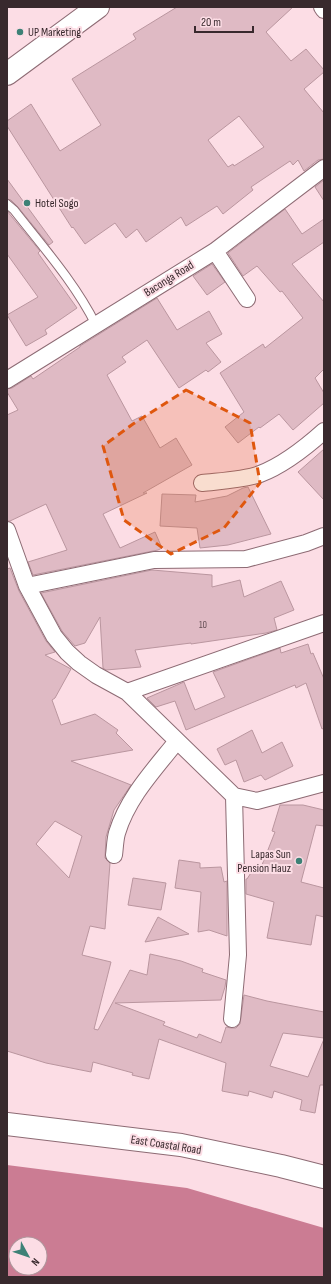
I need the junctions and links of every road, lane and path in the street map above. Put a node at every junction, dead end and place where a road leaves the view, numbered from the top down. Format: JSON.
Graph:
{"nodes":[{"id":1,"x":98,"y":7,"type":"edge"},
{"id":2,"x":322,"y":7,"type":"edge"},
{"id":3,"x":324,"y":10,"type":"edge"},
{"id":4,"x":7,"y":74,"type":"edge"},
{"id":5,"x":324,"y":168,"type":"edge"},
{"id":6,"x":7,"y":204,"type":"edge"},
{"id":7,"x":215,"y":250,"type":"junction"},
{"id":8,"x":247,"y":299,"type":"dead end"},
{"id":9,"x":96,"y":324,"type":"junction"},
{"id":10,"x":7,"y":380,"type":"edge"},
{"id":11,"x":324,"y":431,"type":"edge"},
{"id":12,"x":202,"y":483,"type":"dead end"},
{"id":13,"x":7,"y":530,"type":"edge"},
{"id":14,"x":324,"y":536,"type":"edge"},
{"id":15,"x":27,"y":586,"type":"junction"},
{"id":16,"x":324,"y":623,"type":"edge"},
{"id":17,"x":127,"y":692,"type":"junction"},
{"id":18,"x":177,"y":741,"type":"junction"},
{"id":19,"x":324,"y":783,"type":"edge"},
{"id":20,"x":234,"y":796,"type":"junction"},
{"id":21,"x":114,"y":854,"type":"dead end"},
{"id":22,"x":232,"y":1019,"type":"dead end"},
{"id":23,"x":7,"y":1124,"type":"edge"},
{"id":24,"x":324,"y":1176,"type":"edge"}],
"edges":[{"from":1,"to":4,"type":"main road"},
{"from":2,"to":3,"type":"street"},
{"from":5,"to":7,"type":"street","name":"Baconga Road"},
{"from":6,"to":9,"type":"lane"},
{"from":7,"to":8,"type":"street"},
{"from":7,"to":9,"type":"street","name":"Baconga Road"},
{"from":9,"to":10,"type":"street","name":"Baconga Road"},
{"from":11,"to":12,"type":"street"},
{"from":13,"to":15,"type":"street"},
{"from":14,"to":15,"type":"street"},
{"from":15,"to":17,"type":"street"},
{"from":16,"to":17,"type":"street"},
{"from":17,"to":18,"type":"street"},
{"from":18,"to":20,"type":"street"},
{"from":18,"to":21,"type":"street"},
{"from":19,"to":20,"type":"street"},
{"from":20,"to":22,"type":"street"},
{"from":23,"to":24,"type":"main road","name":"East Coastal Road"}]}
